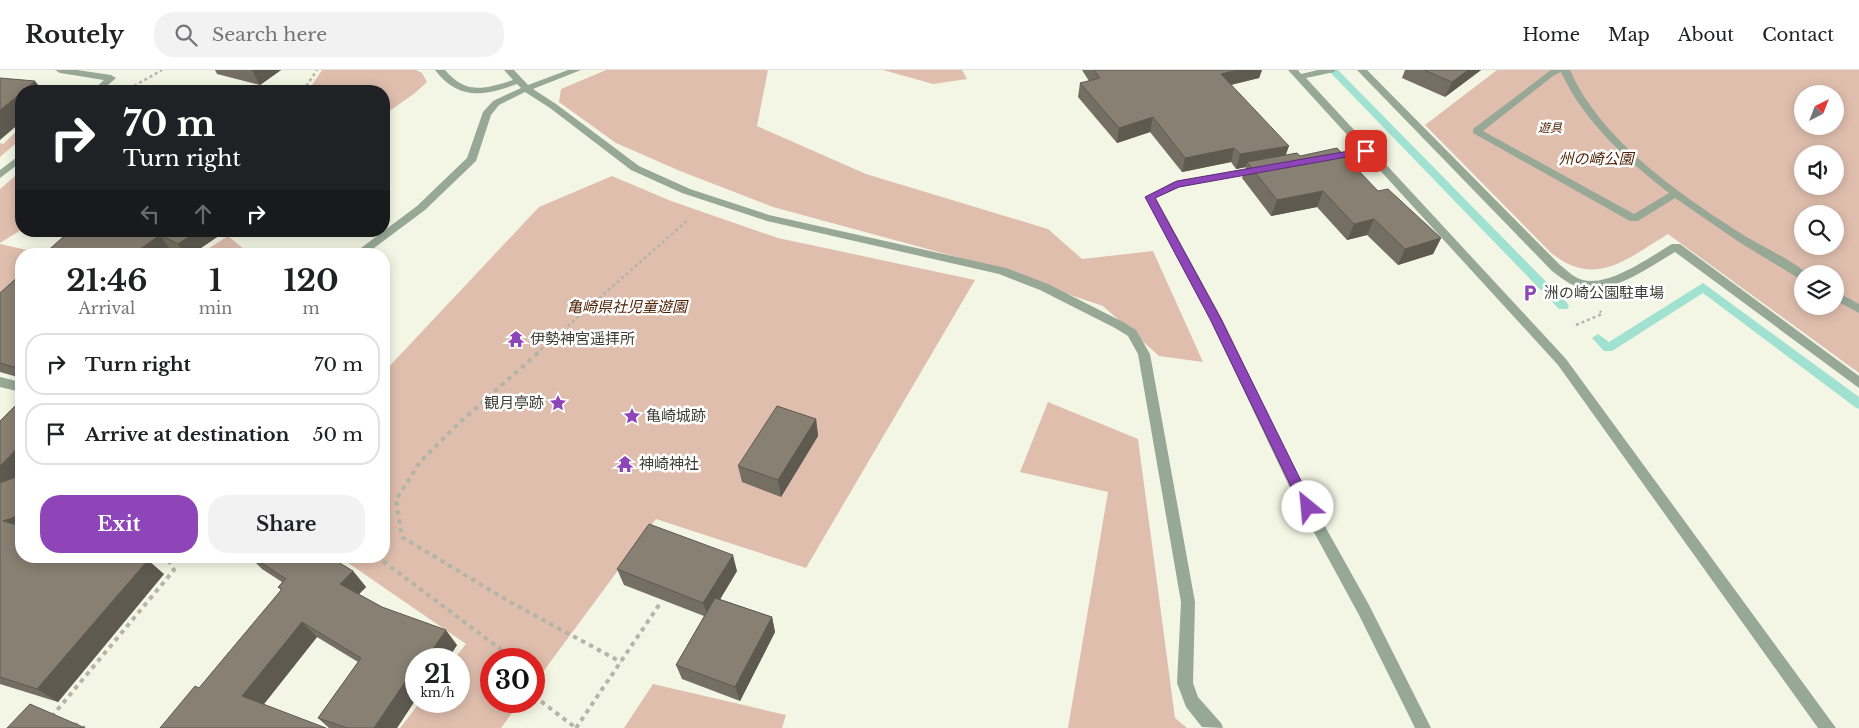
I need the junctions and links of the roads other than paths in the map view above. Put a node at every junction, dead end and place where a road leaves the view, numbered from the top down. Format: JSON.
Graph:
{"nodes":[{"id":1,"x":60,"y":70,"type":"edge"},
{"id":2,"x":440,"y":70,"type":"edge"},
{"id":3,"x":509,"y":70,"type":"edge"},
{"id":4,"x":576,"y":70,"type":"edge"},
{"id":5,"x":1331,"y":70,"type":"edge"},
{"id":6,"x":1362,"y":70,"type":"edge"},
{"id":7,"x":1559,"y":70,"type":"edge"},
{"id":8,"x":1566,"y":70,"type":"edge"},
{"id":9,"x":1296,"y":73,"type":"edge"},
{"id":10,"x":103,"y":85,"type":"edge"},
{"id":11,"x":523,"y":86,"type":"junction"},
{"id":12,"x":1366,"y":151,"type":"junction"},
{"id":13,"x":1317,"y":159,"type":"edge"},
{"id":14,"x":15,"y":162,"type":"edge"},
{"id":15,"x":1270,"y":168,"type":"edge"},
{"id":16,"x":0,"y":175,"type":"edge"},
{"id":17,"x":1676,"y":193,"type":"junction"},
{"id":18,"x":1721,"y":223,"type":"junction"},
{"id":19,"x":1708,"y":230,"type":"dead end"},
{"id":20,"x":390,"y":231,"type":"edge"},
{"id":21,"x":381,"y":237,"type":"edge"},
{"id":22,"x":366,"y":248,"type":"edge"},
{"id":23,"x":1794,"y":270,"type":"edge"},
{"id":24,"x":1844,"y":300,"type":"edge"},
{"id":25,"x":1859,"y":309,"type":"edge"},
{"id":26,"x":0,"y":382,"type":"edge"},
{"id":27,"x":1859,"y":383,"type":"edge"},
{"id":28,"x":15,"y":386,"type":"edge"},
{"id":29,"x":1215,"y":728,"type":"edge"},
{"id":30,"x":1423,"y":728,"type":"edge"},
{"id":31,"x":1828,"y":728,"type":"edge"}],
"edges":[{"from":1,"to":10,"type":"street"},
{"from":2,"to":11,"type":"street"},
{"from":3,"to":11,"type":"street"},
{"from":4,"to":11,"type":"street"},
{"from":5,"to":9,"type":"street"},
{"from":6,"to":27,"type":"street"},
{"from":7,"to":17,"type":"street"},
{"from":8,"to":17,"type":"street"},
{"from":9,"to":12,"type":"street"},
{"from":11,"to":20,"type":"street"},
{"from":11,"to":29,"type":"street"},
{"from":12,"to":13,"type":"street"},
{"from":12,"to":31,"type":"street"},
{"from":14,"to":16,"type":"street"},
{"from":15,"to":30,"type":"street"},
{"from":17,"to":18,"type":"street"},
{"from":18,"to":19,"type":"street"},
{"from":18,"to":23,"type":"street"},
{"from":21,"to":22,"type":"street"},
{"from":24,"to":25,"type":"street"},
{"from":26,"to":28,"type":"street"}]}
